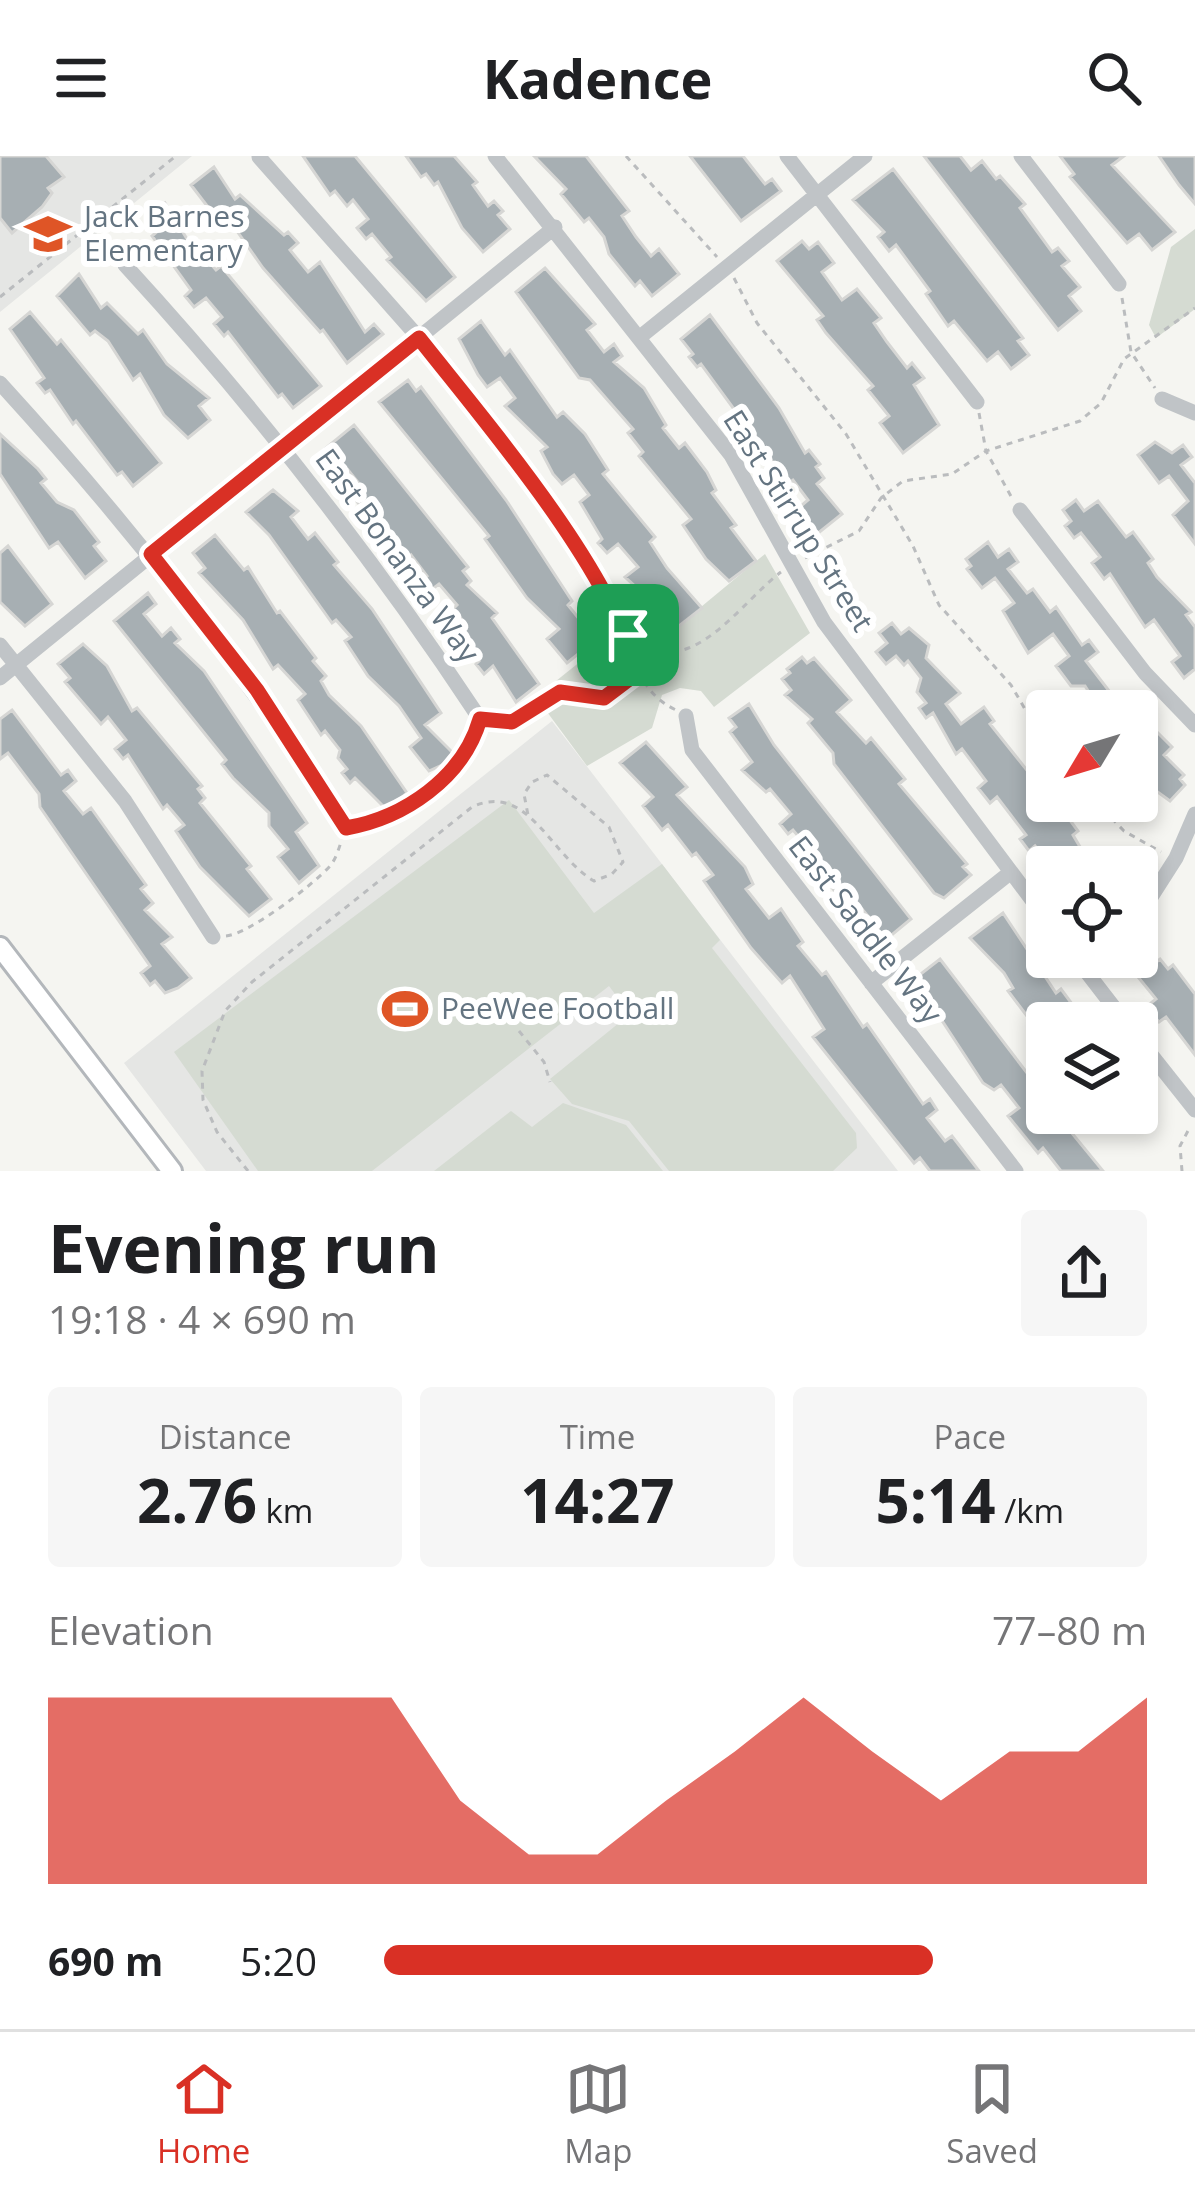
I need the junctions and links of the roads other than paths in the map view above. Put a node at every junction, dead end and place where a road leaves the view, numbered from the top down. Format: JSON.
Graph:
{"nodes":[{"id":1,"x":495,"y":156,"type":"edge"},
{"id":2,"x":787,"y":156,"type":"edge"},
{"id":3,"x":865,"y":156,"type":"edge"},
{"id":4,"x":1021,"y":156,"type":"edge"},
{"id":5,"x":259,"y":157,"type":"edge"},
{"id":6,"x":817,"y":195,"type":"junction"},
{"id":7,"x":555,"y":227,"type":"junction"},
{"id":8,"x":124,"y":265,"type":"dead end"},
{"id":9,"x":1119,"y":284,"type":"road end"},
{"id":10,"x":640,"y":337,"type":"junction"},
{"id":11,"x":419,"y":338,"type":"junction"},
{"id":12,"x":0,"y":383,"type":"edge"},
{"id":13,"x":1162,"y":399,"type":"road end"},
{"id":14,"x":977,"y":402,"type":"road end"},
{"id":15,"x":1195,"y":413,"type":"edge"},
{"id":16,"x":285,"y":446,"type":"junction"},
{"id":17,"x":1020,"y":510,"type":"road end"},
{"id":18,"x":151,"y":554,"type":"junction"},
{"id":19,"x":628,"y":635,"type":"road end"},
{"id":20,"x":0,"y":645,"type":"edge"},
{"id":21,"x":16,"y":664,"type":"junction"},
{"id":22,"x":0,"y":677,"type":"edge"},
{"id":23,"x":686,"y":716,"type":"road end"},
{"id":24,"x":480,"y":719,"type":"road end"},
{"id":25,"x":1195,"y":725,"type":"edge"},
{"id":26,"x":1195,"y":814,"type":"edge"},
{"id":27,"x":346,"y":828,"type":"road end"},
{"id":28,"x":1011,"y":872,"type":"junction"},
{"id":29,"x":1158,"y":886,"type":"edge"},
{"id":30,"x":1026,"y":892,"type":"edge"},
{"id":31,"x":213,"y":937,"type":"road end"},
{"id":32,"x":0,"y":946,"type":"edge"},
{"id":33,"x":1092,"y":978,"type":"edge"},
{"id":34,"x":871,"y":983,"type":"junction"},
{"id":35,"x":1110,"y":1002,"type":"edge"},
{"id":36,"x":1158,"y":1063,"type":"edge"},
{"id":37,"x":1195,"y":1110,"type":"edge"},
{"id":38,"x":172,"y":1171,"type":"edge"},
{"id":39,"x":1016,"y":1171,"type":"edge"}],
"edges":[{"from":1,"to":7,"type":"street","name":"East Stirrup Street"},
{"from":2,"to":6,"type":"street"},
{"from":3,"to":6,"type":"street"},
{"from":4,"to":9,"type":"street"},
{"from":5,"to":11,"type":"street"},
{"from":6,"to":10,"type":"street"},
{"from":6,"to":14,"type":"street"},
{"from":7,"to":10,"type":"street","name":"East Stirrup Street"},
{"from":7,"to":11,"type":"street"},
{"from":8,"to":16,"type":"street","name":"East Bonanza Way"},
{"from":10,"to":28,"type":"street","name":"East Stirrup Street"},
{"from":11,"to":16,"type":"street"},
{"from":11,"to":19,"type":"street"},
{"from":12,"to":18,"type":"street"},
{"from":13,"to":15,"type":"street"},
{"from":16,"to":18,"type":"street"},
{"from":16,"to":24,"type":"street","name":"East Bonanza Way"},
{"from":17,"to":25,"type":"street"},
{"from":18,"to":21,"type":"street"},
{"from":18,"to":27,"type":"street"},
{"from":20,"to":21,"type":"street"},
{"from":21,"to":22,"type":"street"},
{"from":21,"to":31,"type":"street"},
{"from":23,"to":34,"type":"street","name":"East Saddle Way"},
{"from":26,"to":29,"type":"street"},
{"from":28,"to":30,"type":"street","name":"East Stirrup Street"},
{"from":28,"to":34,"type":"street"},
{"from":32,"to":38,"type":"main road"},
{"from":33,"to":35,"type":"street"},
{"from":34,"to":39,"type":"street","name":"East Saddle Way"},
{"from":36,"to":37,"type":"street"}]}
